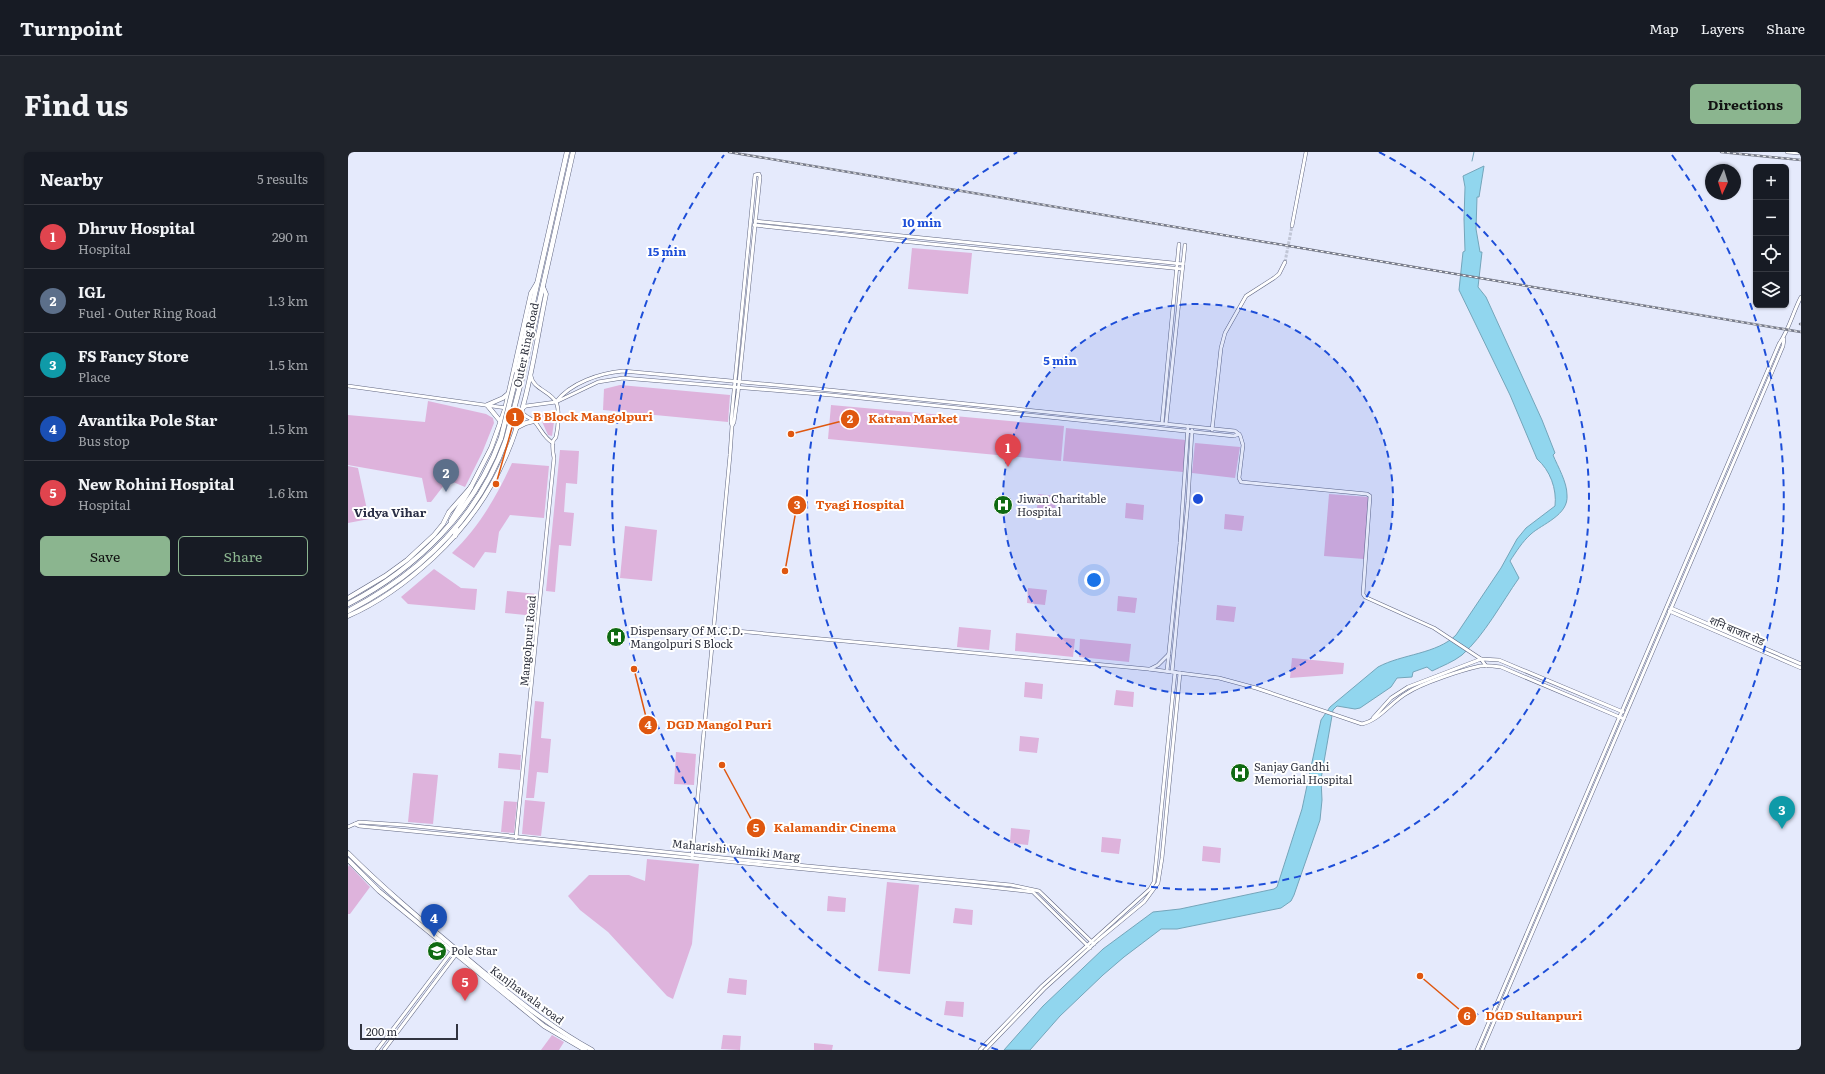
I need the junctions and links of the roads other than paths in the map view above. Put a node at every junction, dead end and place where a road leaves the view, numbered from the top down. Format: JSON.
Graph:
{"nodes":[{"id":1,"x":566,"y":152,"type":"edge"},
{"id":2,"x":573,"y":152,"type":"edge"},
{"id":3,"x":1306,"y":152,"type":"edge"},
{"id":4,"x":1786,"y":152,"type":"edge"},
{"id":5,"x":1801,"y":153,"type":"edge"},
{"id":6,"x":751,"y":222,"type":"junction"},
{"id":7,"x":756,"y":223,"type":"junction"},
{"id":8,"x":1292,"y":226,"type":"tunnel mouth"},
{"id":9,"x":1179,"y":244,"type":"dead end"},
{"id":10,"x":1185,"y":245,"type":"dead end"},
{"id":11,"x":1285,"y":262,"type":"tunnel mouth"},
{"id":12,"x":1177,"y":263,"type":"junction"},
{"id":13,"x":1183,"y":264,"type":"junction"},
{"id":14,"x":1177,"y":268,"type":"junction"},
{"id":15,"x":1182,"y":268,"type":"junction"},
{"id":16,"x":537,"y":283,"type":"junction"},
{"id":17,"x":543,"y":287,"type":"junction"},
{"id":18,"x":1801,"y":297,"type":"edge"},
{"id":19,"x":530,"y":370,"type":"junction"},
{"id":20,"x":513,"y":373,"type":"junction"},
{"id":21,"x":735,"y":381,"type":"junction"},
{"id":22,"x":739,"y":382,"type":"junction"},
{"id":23,"x":348,"y":386,"type":"edge"},
{"id":24,"x":734,"y":386,"type":"junction"},
{"id":25,"x":739,"y":387,"type":"junction"},
{"id":26,"x":509,"y":392,"type":"junction"},
{"id":27,"x":556,"y":402,"type":"junction"},
{"id":28,"x":487,"y":405,"type":"junction"},
{"id":29,"x":505,"y":409,"type":"junction"},
{"id":30,"x":521,"y":410,"type":"junction"},
{"id":31,"x":534,"y":421,"type":"junction"},
{"id":32,"x":501,"y":422,"type":"junction"},
{"id":33,"x":1162,"y":423,"type":"junction"},
{"id":34,"x":1166,"y":424,"type":"junction"},
{"id":35,"x":732,"y":426,"type":"junction"},
{"id":36,"x":1190,"y":426,"type":"junction"},
{"id":37,"x":516,"y":428,"type":"junction"},
{"id":38,"x":1212,"y":428,"type":"junction"},
{"id":39,"x":1190,"y":431,"type":"junction"},
{"id":40,"x":1211,"y":434,"type":"junction"},
{"id":41,"x":1239,"y":434,"type":"junction"},
{"id":42,"x":553,"y":442,"type":"junction"},
{"id":43,"x":471,"y":487,"type":"junction"},
{"id":44,"x":458,"y":524,"type":"junction"},
{"id":45,"x":448,"y":526,"type":"junction"},
{"id":46,"x":455,"y":536,"type":"junction"},
{"id":47,"x":348,"y":598,"type":"edge"},
{"id":48,"x":348,"y":604,"type":"edge"},
{"id":49,"x":1669,"y":609,"type":"junction"},
{"id":50,"x":348,"y":611,"type":"edge"},
{"id":51,"x":348,"y":616,"type":"edge"},
{"id":52,"x":714,"y":629,"type":"junction"},
{"id":53,"x":1170,"y":653,"type":"junction"},
{"id":54,"x":1482,"y":659,"type":"junction"},
{"id":55,"x":1801,"y":664,"type":"edge"},
{"id":56,"x":1486,"y":666,"type":"junction"},
{"id":57,"x":1801,"y":668,"type":"edge"},
{"id":58,"x":1148,"y":669,"type":"junction"},
{"id":59,"x":1167,"y":671,"type":"junction"},
{"id":60,"x":1174,"y":672,"type":"junction"},
{"id":61,"x":1180,"y":673,"type":"junction"},
{"id":62,"x":1622,"y":712,"type":"junction"},
{"id":63,"x":1626,"y":714,"type":"junction"},
{"id":64,"x":1620,"y":717,"type":"junction"},
{"id":65,"x":1624,"y":719,"type":"junction"},
{"id":66,"x":1372,"y":720,"type":"junction"},
{"id":67,"x":1168,"y":757,"type":"junction"},
{"id":68,"x":1172,"y":757,"type":"junction"},
{"id":69,"x":1164,"y":791,"type":"junction"},
{"id":70,"x":1169,"y":791,"type":"junction"},
{"id":71,"x":355,"y":824,"type":"junction"},
{"id":72,"x":348,"y":827,"type":"edge"},
{"id":73,"x":424,"y":827,"type":"junction"},
{"id":74,"x":423,"y":832,"type":"junction"},
{"id":75,"x":517,"y":837,"type":"junction"},
{"id":76,"x":516,"y":841,"type":"junction"},
{"id":77,"x":348,"y":853,"type":"edge"},
{"id":78,"x":692,"y":856,"type":"junction"},
{"id":79,"x":348,"y":860,"type":"edge"},
{"id":80,"x":1055,"y":907,"type":"junction"},
{"id":81,"x":1052,"y":910,"type":"junction"},
{"id":82,"x":1093,"y":943,"type":"junction"},
{"id":83,"x":1089,"y":946,"type":"junction"},
{"id":84,"x":453,"y":950,"type":"junction"},
{"id":85,"x":457,"y":953,"type":"junction"},
{"id":86,"x":377,"y":1050,"type":"edge"},
{"id":87,"x":384,"y":1050,"type":"edge"},
{"id":88,"x":585,"y":1050,"type":"edge"},
{"id":89,"x":592,"y":1050,"type":"edge"},
{"id":90,"x":980,"y":1050,"type":"edge"},
{"id":91,"x":985,"y":1050,"type":"edge"},
{"id":92,"x":1477,"y":1050,"type":"edge"},
{"id":93,"x":1482,"y":1050,"type":"edge"}],
"edges":[{"from":1,"to":16,"type":"highway"},
{"from":2,"to":17,"type":"highway","name":"Outer Ring Road"},
{"from":3,"to":8,"type":"street"},
{"from":4,"to":5,"type":"street"},
{"from":6,"to":7,"type":"street"},
{"from":6,"to":7,"type":"street"},
{"from":6,"to":21,"type":"street"},
{"from":7,"to":12,"type":"street"},
{"from":7,"to":14,"type":"street"},
{"from":7,"to":22,"type":"street"},
{"from":9,"to":12,"type":"street"},
{"from":10,"to":13,"type":"street"},
{"from":11,"to":38,"type":"street"},
{"from":12,"to":13,"type":"street"},
{"from":12,"to":14,"type":"street"},
{"from":13,"to":15,"type":"street"},
{"from":14,"to":15,"type":"street"},
{"from":14,"to":33,"type":"street"},
{"from":15,"to":34,"type":"street"},
{"from":16,"to":20,"type":"main road"},
{"from":16,"to":45,"type":"highway","bridge":true},
{"from":17,"to":19,"type":"main road","name":"Outer Ring Road"},
{"from":17,"to":44,"type":"highway","bridge":true},
{"from":18,"to":49,"type":"street"},
{"from":19,"to":20,"type":"main road"},
{"from":19,"to":27,"type":"street"},
{"from":19,"to":30,"type":"main road","name":"Outer Ring Road"},
{"from":20,"to":26,"type":"main road"},
{"from":21,"to":22,"type":"street"},
{"from":21,"to":24,"type":"street"},
{"from":21,"to":27,"type":"street"},
{"from":22,"to":25,"type":"street"},
{"from":22,"to":33,"type":"street"},
{"from":23,"to":28,"type":"street"},
{"from":24,"to":25,"type":"street"},
{"from":24,"to":27,"type":"street"},
{"from":24,"to":35,"type":"street"},
{"from":25,"to":35,"type":"street"},
{"from":25,"to":39,"type":"street"},
{"from":26,"to":28,"type":"main road"},
{"from":26,"to":29,"type":"main road"},
{"from":27,"to":30,"type":"street"},
{"from":27,"to":42,"type":"street","name":"Mangolpuri Road"},
{"from":28,"to":29,"type":"street"},
{"from":28,"to":32,"type":"main road"},
{"from":29,"to":30,"type":"street"},
{"from":29,"to":32,"type":"main road"},
{"from":30,"to":31,"type":"street"},
{"from":30,"to":37,"type":"main road","name":"Outer Ring Road"},
{"from":31,"to":37,"type":"main road"},
{"from":31,"to":42,"type":"street"},
{"from":32,"to":43,"type":"main road"},
{"from":33,"to":34,"type":"street"},
{"from":34,"to":36,"type":"street"},
{"from":35,"to":52,"type":"street"},
{"from":36,"to":38,"type":"street"},
{"from":36,"to":39,"type":"street"},
{"from":37,"to":46,"type":"main road","name":"Outer Ring Road"},
{"from":38,"to":40,"type":"street"},
{"from":38,"to":41,"type":"street"},
{"from":39,"to":40,"type":"street"},
{"from":39,"to":53,"type":"street"},
{"from":39,"to":60,"type":"street"},
{"from":40,"to":41,"type":"street"},
{"from":41,"to":54,"type":"street"},
{"from":42,"to":75,"type":"street","name":"Mangolpuri Road"},
{"from":43,"to":45,"type":"highway"},
{"from":43,"to":47,"type":"main road"},
{"from":44,"to":46,"type":"highway"},
{"from":44,"to":50,"type":"highway"},
{"from":45,"to":48,"type":"highway"},
{"from":46,"to":51,"type":"main road","name":"Outer Ring Road"},
{"from":49,"to":55,"type":"street","name":"शनि बाजार रोड"},
{"from":49,"to":57,"type":"street","name":"शनि बाजार रोड"},
{"from":49,"to":62,"type":"street"},
{"from":49,"to":63,"type":"street"},
{"from":52,"to":58,"type":"street"},
{"from":52,"to":78,"type":"street"},
{"from":53,"to":58,"type":"street"},
{"from":53,"to":59,"type":"street"},
{"from":54,"to":56,"type":"street"},
{"from":54,"to":62,"type":"street"},
{"from":54,"to":66,"type":"street"},
{"from":56,"to":64,"type":"street"},
{"from":56,"to":66,"type":"street"},
{"from":58,"to":59,"type":"street"},
{"from":59,"to":60,"type":"street"},
{"from":60,"to":61,"type":"street"},
{"from":60,"to":67,"type":"street"},
{"from":61,"to":66,"type":"street"},
{"from":61,"to":68,"type":"street"},
{"from":62,"to":63,"type":"street"},
{"from":62,"to":64,"type":"street"},
{"from":63,"to":65,"type":"street"},
{"from":64,"to":65,"type":"street"},
{"from":64,"to":92,"type":"street"},
{"from":65,"to":93,"type":"street"},
{"from":67,"to":68,"type":"street"},
{"from":67,"to":69,"type":"street"},
{"from":68,"to":70,"type":"street"},
{"from":69,"to":70,"type":"street"},
{"from":69,"to":82,"type":"street"},
{"from":70,"to":82,"type":"street"},
{"from":71,"to":72,"type":"street","name":"Maharishi Valmiki Marg"},
{"from":71,"to":73,"type":"street","name":"Maharishi Valmiki Marg"},
{"from":71,"to":74,"type":"street","name":"Maharishi Valmiki Marg"},
{"from":73,"to":74,"type":"street"},
{"from":73,"to":75,"type":"street","name":"Maharishi Valmiki Marg"},
{"from":74,"to":76,"type":"street","name":"Maharishi Valmiki Marg"},
{"from":75,"to":76,"type":"street","name":"Mangolpuri Road"},
{"from":75,"to":78,"type":"street","name":"Maharishi Valmiki Marg"},
{"from":76,"to":78,"type":"street","name":"Maharishi Valmiki Marg"},
{"from":77,"to":84,"type":"main road","name":"Kanjhawala road"},
{"from":78,"to":80,"type":"street","name":"Maharishi Valmiki Marg"},
{"from":78,"to":81,"type":"street","name":"Maharishi Valmiki Marg"},
{"from":79,"to":84,"type":"main road","name":"Kanjhawala road"},
{"from":80,"to":81,"type":"street"},
{"from":80,"to":82,"type":"street","name":"Maharishi Valmiki Marg"},
{"from":81,"to":83,"type":"street","name":"Maharishi Valmiki Marg"},
{"from":82,"to":83,"type":"street"},
{"from":83,"to":90,"type":"street"},
{"from":83,"to":91,"type":"street"},
{"from":84,"to":85,"type":"main road","name":"Kanjhawala road"},
{"from":84,"to":86,"type":"street"},
{"from":85,"to":87,"type":"street"},
{"from":85,"to":88,"type":"main road","name":"Kanjhawala road"},
{"from":85,"to":89,"type":"main road","name":"Kanjhawala road"}]}
